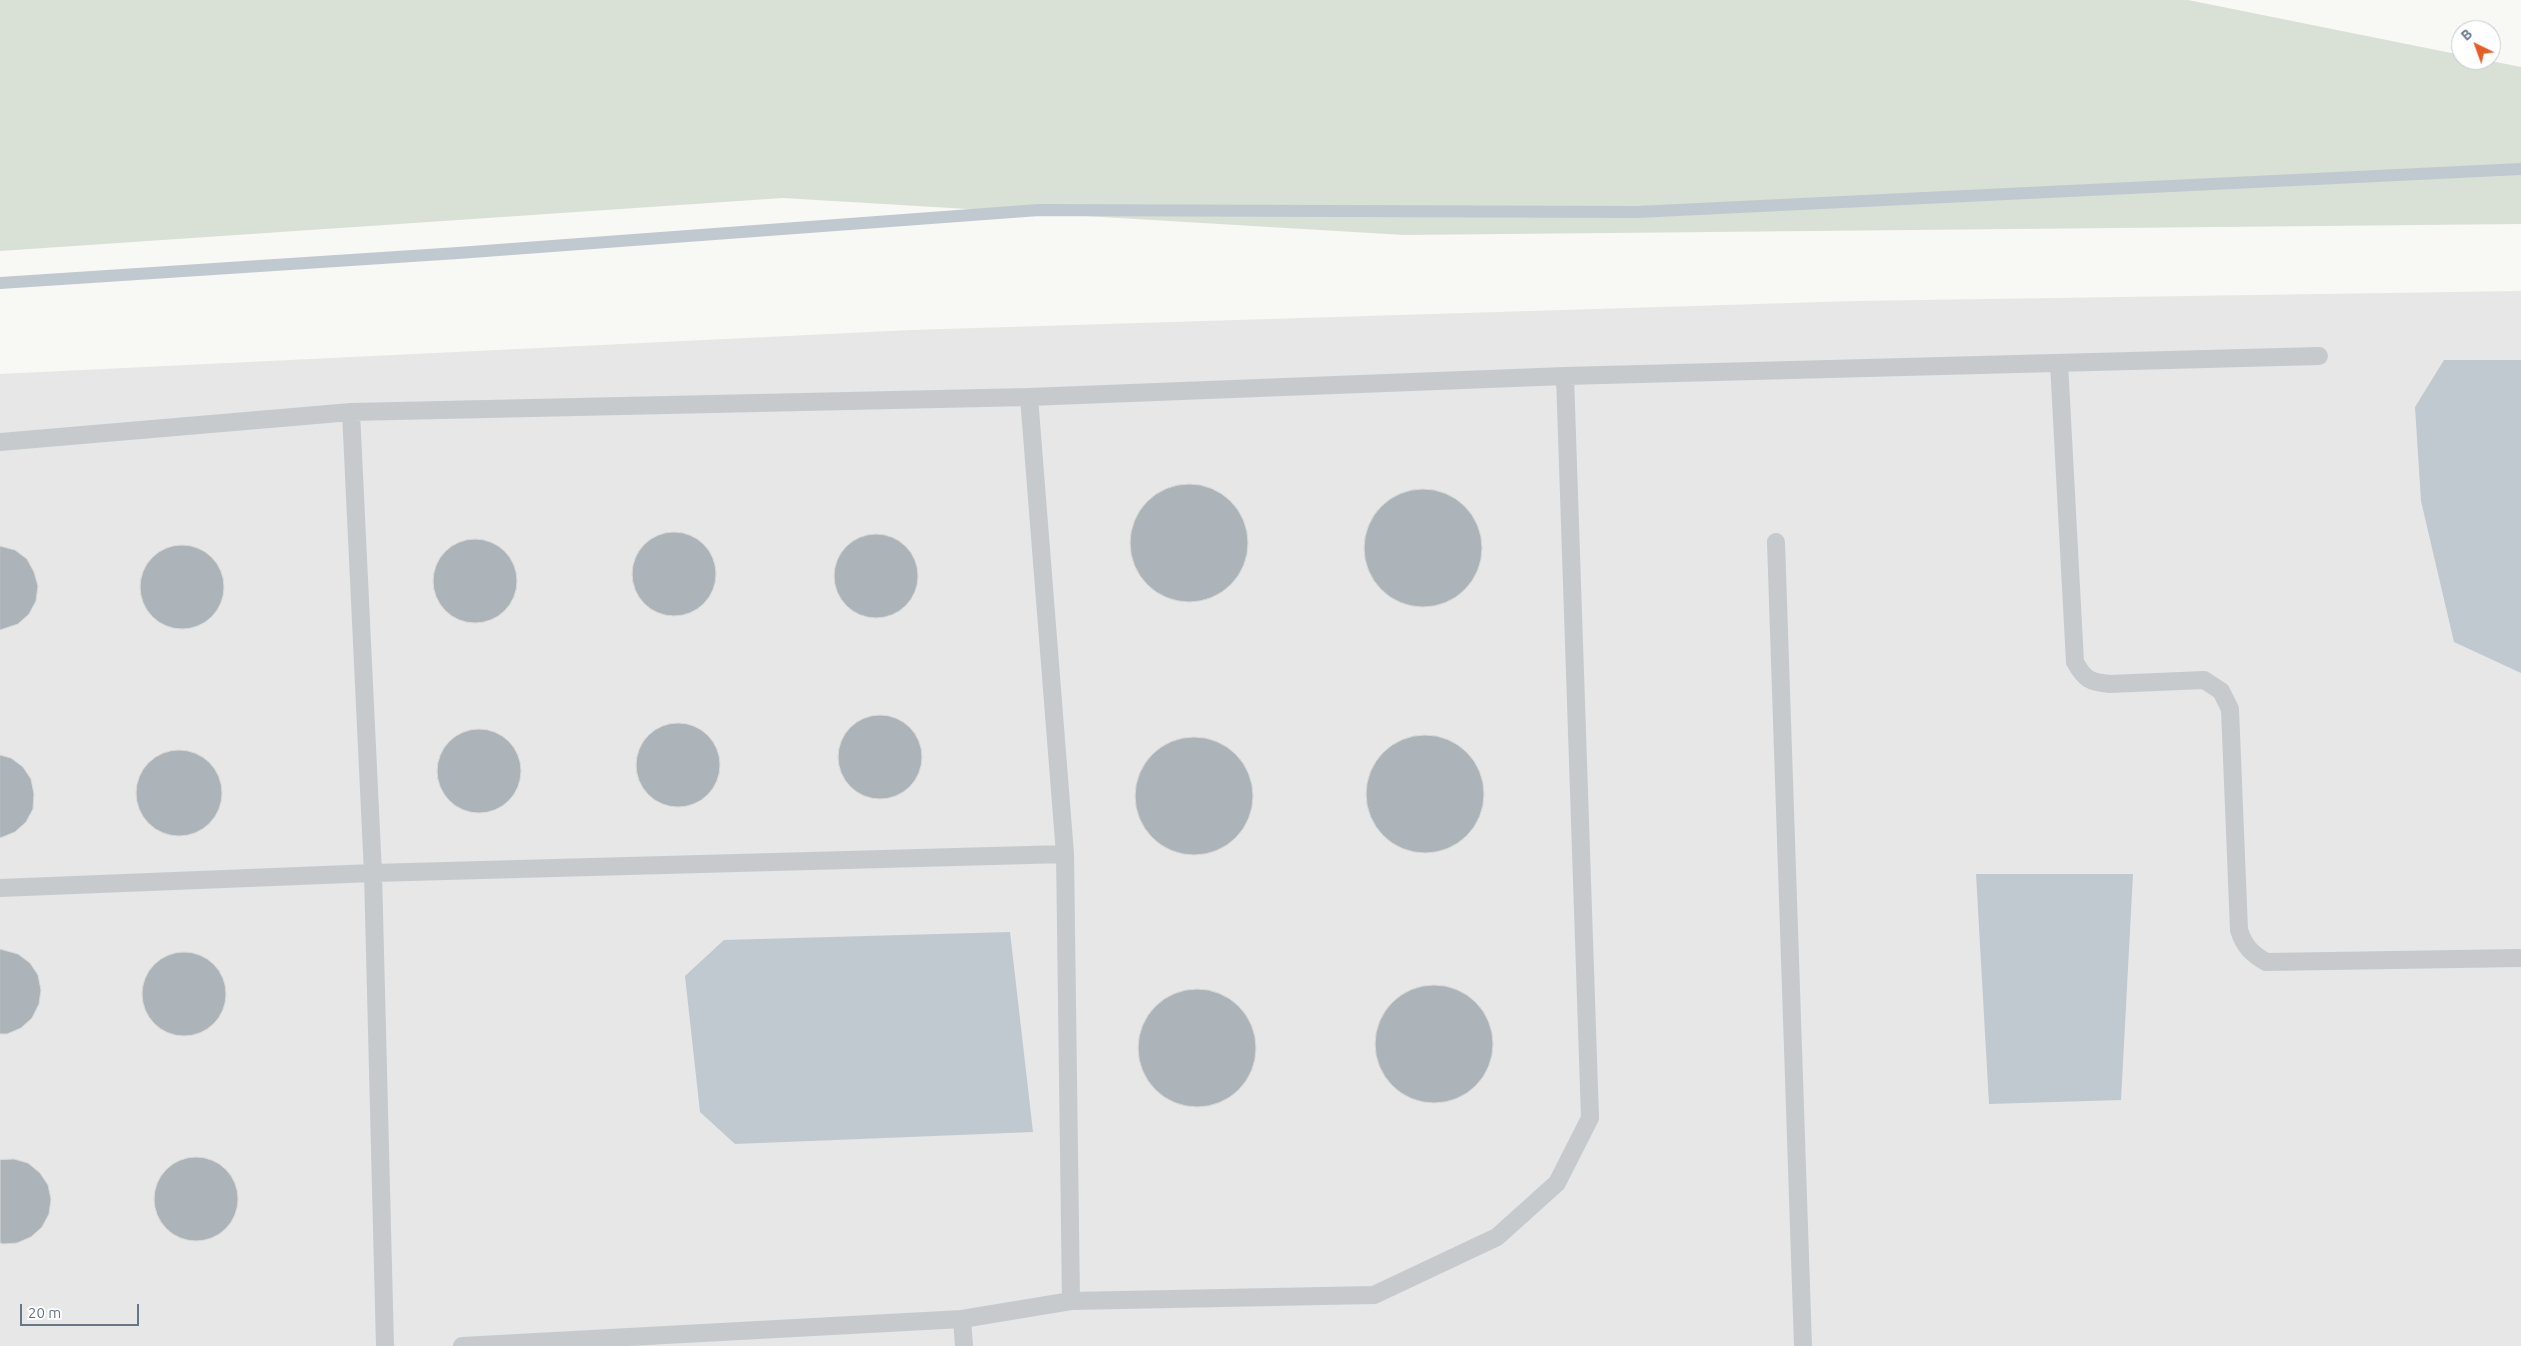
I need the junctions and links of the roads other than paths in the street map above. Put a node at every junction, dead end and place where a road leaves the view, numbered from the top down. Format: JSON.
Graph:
{"nodes":[{"id":1,"x":2319,"y":356,"type":"dead end"},
{"id":2,"x":2060,"y":363,"type":"junction"},
{"id":3,"x":1565,"y":376,"type":"junction"},
{"id":4,"x":1029,"y":397,"type":"junction"},
{"id":5,"x":351,"y":412,"type":"junction"},
{"id":6,"x":0,"y":442,"type":"edge"},
{"id":7,"x":1776,"y":542,"type":"dead end"},
{"id":8,"x":1065,"y":854,"type":"junction"},
{"id":9,"x":373,"y":872,"type":"junction"},
{"id":10,"x":0,"y":888,"type":"edge"},
{"id":11,"x":2521,"y":958,"type":"edge"},
{"id":12,"x":1071,"y":1301,"type":"junction"},
{"id":13,"x":962,"y":1319,"type":"junction"},
{"id":14,"x":385,"y":1346,"type":"edge"},
{"id":15,"x":462,"y":1346,"type":"edge"},
{"id":16,"x":964,"y":1346,"type":"edge"},
{"id":17,"x":1803,"y":1346,"type":"edge"}],
"edges":[{"from":1,"to":2,"type":"lane"},
{"from":2,"to":3,"type":"lane"},
{"from":2,"to":11,"type":"lane"},
{"from":3,"to":4,"type":"lane"},
{"from":3,"to":12,"type":"lane"},
{"from":4,"to":5,"type":"lane"},
{"from":4,"to":8,"type":"lane"},
{"from":5,"to":6,"type":"lane"},
{"from":5,"to":9,"type":"lane"},
{"from":7,"to":17,"type":"lane"},
{"from":8,"to":9,"type":"lane"},
{"from":8,"to":12,"type":"lane"},
{"from":9,"to":10,"type":"lane"},
{"from":9,"to":14,"type":"lane"},
{"from":12,"to":13,"type":"lane"},
{"from":13,"to":15,"type":"lane"},
{"from":13,"to":16,"type":"lane"}]}
